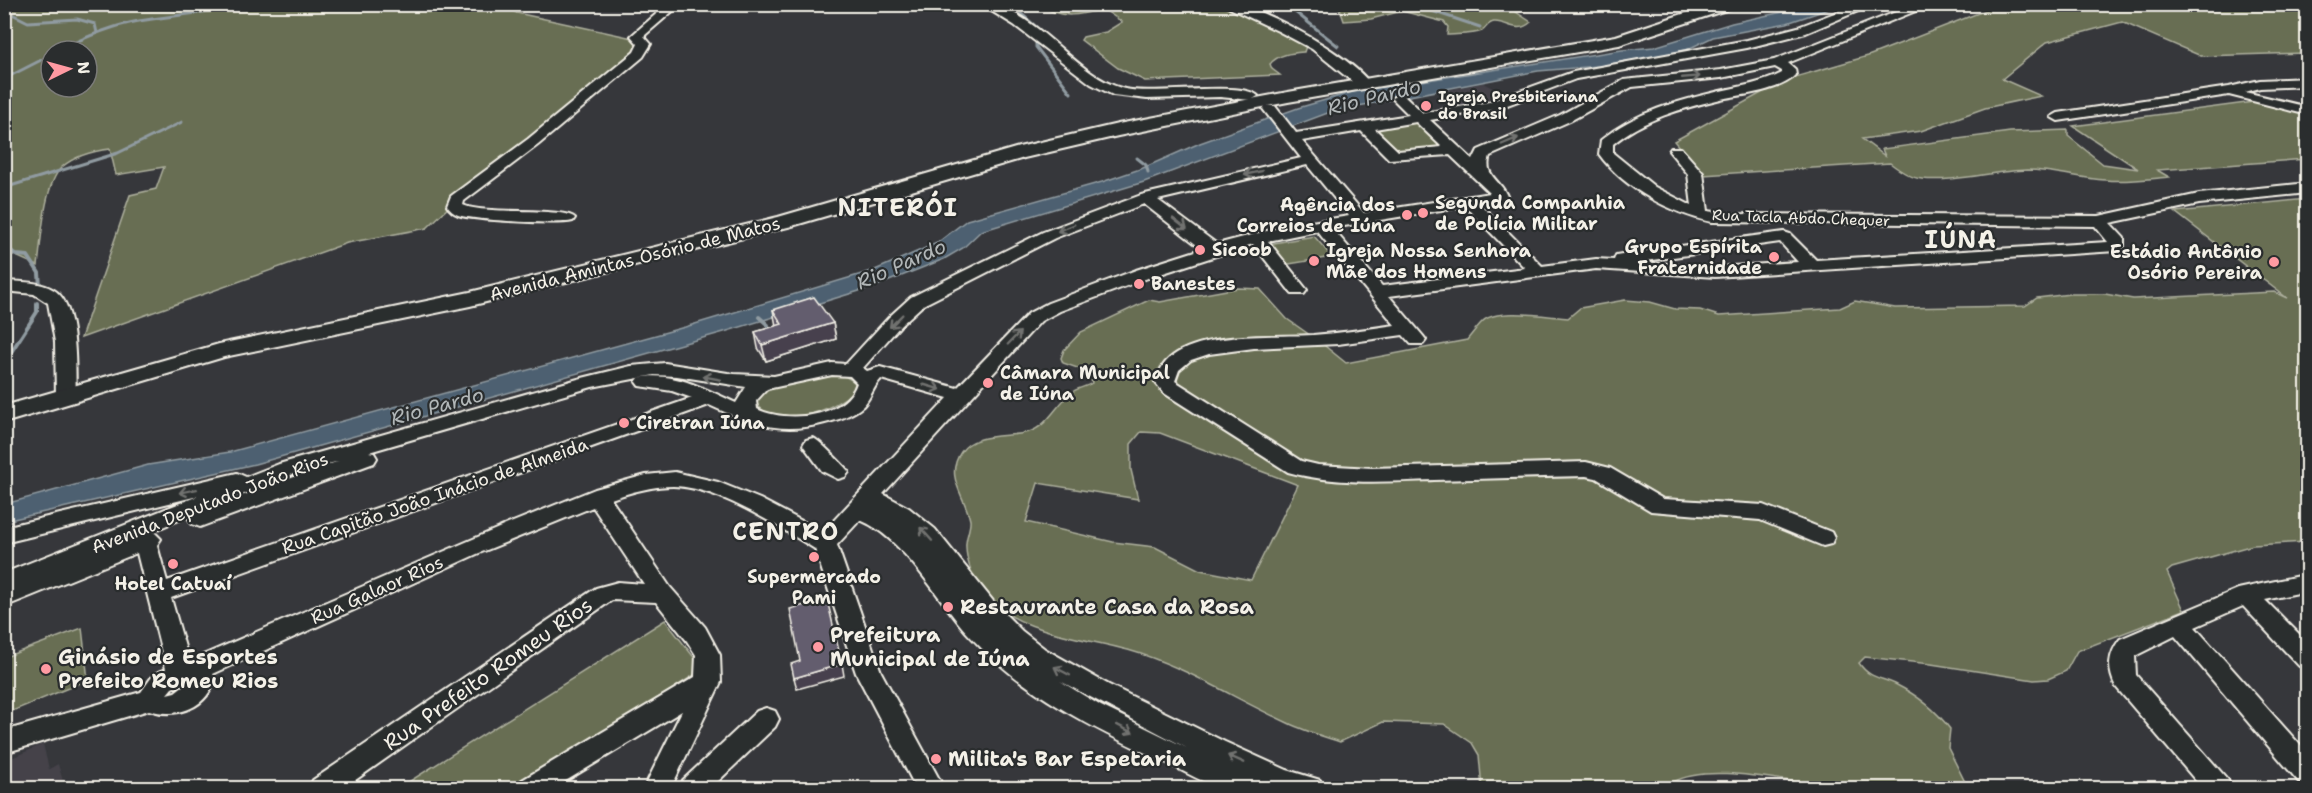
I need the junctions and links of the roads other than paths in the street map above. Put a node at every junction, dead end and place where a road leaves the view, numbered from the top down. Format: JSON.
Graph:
{"nodes":[{"id":1,"x":665,"y":4,"type":"edge"},
{"id":2,"x":985,"y":4,"type":"edge"},
{"id":3,"x":1226,"y":4,"type":"edge"},
{"id":4,"x":1730,"y":4,"type":"edge"},
{"id":5,"x":1870,"y":4,"type":"edge"},
{"id":6,"x":1928,"y":4,"type":"edge"},
{"id":7,"x":1714,"y":50,"type":"junction"},
{"id":8,"x":1777,"y":63,"type":"junction"},
{"id":9,"x":1748,"y":69,"type":"junction"},
{"id":10,"x":2307,"y":82,"type":"edge"},
{"id":11,"x":1364,"y":84,"type":"junction"},
{"id":12,"x":2229,"y":91,"type":"junction"},
{"id":13,"x":1399,"y":98,"type":"dead end"},
{"id":14,"x":1266,"y":103,"type":"junction"},
{"id":15,"x":2307,"y":111,"type":"edge"},
{"id":16,"x":2058,"y":117,"type":"dead end"},
{"id":17,"x":1420,"y":118,"type":"junction"},
{"id":18,"x":1365,"y":127,"type":"junction"},
{"id":19,"x":1289,"y":134,"type":"junction"},
{"id":20,"x":1453,"y":150,"type":"junction"},
{"id":21,"x":1676,"y":151,"type":"dead end"},
{"id":22,"x":1310,"y":160,"type":"junction"},
{"id":23,"x":1484,"y":180,"type":"junction"},
{"id":24,"x":2307,"y":188,"type":"edge"},
{"id":25,"x":1146,"y":198,"type":"junction"},
{"id":26,"x":1470,"y":202,"type":"junction"},
{"id":27,"x":1701,"y":215,"type":"junction"},
{"id":28,"x":567,"y":218,"type":"dead end"},
{"id":29,"x":1360,"y":219,"type":"junction"},
{"id":30,"x":2099,"y":220,"type":"junction"},
{"id":31,"x":1321,"y":225,"type":"junction"},
{"id":32,"x":1257,"y":238,"type":"junction"},
{"id":33,"x":1214,"y":250,"type":"junction"},
{"id":34,"x":1596,"y":264,"type":"junction"},
{"id":35,"x":1811,"y":265,"type":"junction"},
{"id":36,"x":1537,"y":271,"type":"junction"},
{"id":37,"x":4,"y":286,"type":"edge"},
{"id":38,"x":1298,"y":290,"type":"dead end"},
{"id":39,"x":1379,"y":292,"type":"junction"},
{"id":40,"x":851,"y":370,"type":"junction"},
{"id":41,"x":770,"y":381,"type":"junction"},
{"id":42,"x":867,"y":382,"type":"junction"},
{"id":43,"x":959,"y":395,"type":"junction"},
{"id":44,"x":66,"y":396,"type":"junction"},
{"id":45,"x":710,"y":398,"type":"junction"},
{"id":46,"x":4,"y":415,"type":"edge"},
{"id":47,"x":757,"y":417,"type":"junction"},
{"id":48,"x":813,"y":445,"type":"dead end"},
{"id":49,"x":286,"y":470,"type":"junction"},
{"id":50,"x":838,"y":472,"type":"dead end"},
{"id":51,"x":598,"y":497,"type":"junction"},
{"id":52,"x":136,"y":502,"type":"junction"},
{"id":53,"x":863,"y":502,"type":"junction"},
{"id":54,"x":144,"y":534,"type":"junction"},
{"id":55,"x":4,"y":535,"type":"edge"},
{"id":56,"x":1823,"y":538,"type":"dead end"},
{"id":57,"x":825,"y":544,"type":"junction"},
{"id":58,"x":4,"y":582,"type":"edge"},
{"id":59,"x":2307,"y":582,"type":"edge"},
{"id":60,"x":159,"y":593,"type":"junction"},
{"id":61,"x":662,"y":593,"type":"junction"},
{"id":62,"x":2246,"y":595,"type":"junction"},
{"id":63,"x":4,"y":598,"type":"edge"},
{"id":64,"x":2178,"y":624,"type":"junction"},
{"id":65,"x":2307,"y":659,"type":"edge"},
{"id":66,"x":192,"y":675,"type":"junction"},
{"id":67,"x":708,"y":682,"type":"junction"},
{"id":68,"x":766,"y":719,"type":"dead end"},
{"id":69,"x":4,"y":742,"type":"edge"},
{"id":70,"x":2307,"y":773,"type":"edge"},
{"id":71,"x":324,"y":789,"type":"edge"},
{"id":72,"x":532,"y":789,"type":"edge"},
{"id":73,"x":658,"y":789,"type":"edge"},
{"id":74,"x":693,"y":789,"type":"edge"},
{"id":75,"x":930,"y":789,"type":"edge"},
{"id":76,"x":1250,"y":789,"type":"edge"},
{"id":77,"x":1310,"y":789,"type":"edge"},
{"id":78,"x":2218,"y":789,"type":"edge"}],
"edges":[{"from":1,"to":28,"type":"street"},
{"from":2,"to":14,"type":"street"},
{"from":3,"to":11,"type":"street"},
{"from":4,"to":11,"type":"main road","name":"Avenida Amintas Osório de Matos"},
{"from":5,"to":7,"type":"street"},
{"from":6,"to":8,"type":"street"},
{"from":7,"to":9,"type":"street"},
{"from":7,"to":17,"type":"street"},
{"from":8,"to":9,"type":"street"},
{"from":8,"to":27,"type":"street","name":"Rua Tacla Abdo Chequer"},
{"from":23,"to":9,"type":"street","one_way":true},
{"from":10,"to":12,"type":"street"},
{"from":11,"to":14,"type":"main road","name":"Avenida Amintas Osório de Matos"},
{"from":12,"to":15,"type":"street"},
{"from":12,"to":16,"type":"street"},
{"from":13,"to":17,"type":"street"},
{"from":14,"to":19,"type":"street"},
{"from":14,"to":44,"type":"main road","name":"Avenida Amintas Osório de Matos"},
{"from":17,"to":18,"type":"street"},
{"from":17,"to":20,"type":"street"},
{"from":18,"to":19,"type":"street"},
{"from":18,"to":20,"type":"street"},
{"from":19,"to":22,"type":"street"},
{"from":20,"to":23,"type":"street"},
{"from":21,"to":27,"type":"street"},
{"from":22,"to":25,"type":"street","one_way":true},
{"from":22,"to":29,"type":"street"},
{"from":23,"to":26,"type":"street"},
{"from":24,"to":30,"type":"street","name":"Rua Tacla Abdo Chequer"},
{"from":25,"to":33,"type":"street","one_way":true},
{"from":25,"to":40,"type":"street","one_way":true},
{"from":26,"to":29,"type":"street"},
{"from":26,"to":36,"type":"street"},
{"from":27,"to":30,"type":"street","name":"Rua Tacla Abdo Chequer"},
{"from":29,"to":31,"type":"street"},
{"from":30,"to":35,"type":"street"},
{"from":31,"to":32,"type":"street"},
{"from":31,"to":39,"type":"street"},
{"from":32,"to":33,"type":"street"},
{"from":32,"to":38,"type":"street"},
{"from":43,"to":33,"type":"street","one_way":true},
{"from":34,"to":35,"type":"street"},
{"from":34,"to":35,"type":"street"},
{"from":34,"to":36,"type":"street"},
{"from":36,"to":39,"type":"street"},
{"from":37,"to":44,"type":"street"},
{"from":39,"to":56,"type":"street"},
{"from":40,"to":41,"type":"street","name":"Avenida Deputado João Rios"},
{"from":40,"to":42,"type":"street"},
{"from":41,"to":47,"type":"street"},
{"from":41,"to":49,"type":"street","name":"Avenida Deputado João Rios","one_way":true},
{"from":42,"to":43,"type":"street","one_way":true},
{"from":42,"to":47,"type":"street","name":"Avenida Deputado João Rios"},
{"from":43,"to":53,"type":"street"},
{"from":44,"to":46,"type":"main road","name":"Avenida Amintas Osório de Matos"},
{"from":45,"to":47,"type":"street","name":"Avenida Deputado João Rios"},
{"from":45,"to":54,"type":"street","name":"Avenida Deputado João Rios"},
{"from":45,"to":60,"type":"street","name":"Rua Capitão João Inácio de Almeida"},
{"from":48,"to":50,"type":"street"},
{"from":49,"to":52,"type":"street","one_way":true},
{"from":49,"to":54,"type":"street","name":"Avenida Deputado João Rios"},
{"from":51,"to":57,"type":"street","name":"Rua Galaor Rios"},
{"from":51,"to":61,"type":"street"},
{"from":51,"to":66,"type":"street","name":"Rua Galaor Rios"},
{"from":52,"to":54,"type":"street"},
{"from":52,"to":55,"type":"street"},
{"from":53,"to":57,"type":"street"},
{"from":53,"to":76,"type":"street","one_way":true},
{"from":77,"to":53,"type":"street","one_way":true},
{"from":54,"to":58,"type":"street","name":"Avenida Deputado João Rios"},
{"from":54,"to":60,"type":"street"},
{"from":54,"to":63,"type":"street","name":"Avenida Deputado João Rios"},
{"from":57,"to":75,"type":"street"},
{"from":59,"to":62,"type":"street"},
{"from":60,"to":66,"type":"street"},
{"from":61,"to":67,"type":"street"},
{"from":61,"to":71,"type":"street","name":"Rua Prefeito Romeu Rios"},
{"from":62,"to":64,"type":"street"},
{"from":62,"to":65,"type":"street"},
{"from":64,"to":70,"type":"street"},
{"from":64,"to":78,"type":"street"},
{"from":66,"to":69,"type":"street","name":"Rua Galaor Rios"},
{"from":67,"to":72,"type":"street"},
{"from":67,"to":73,"type":"street"},
{"from":68,"to":74,"type":"street"}]}
